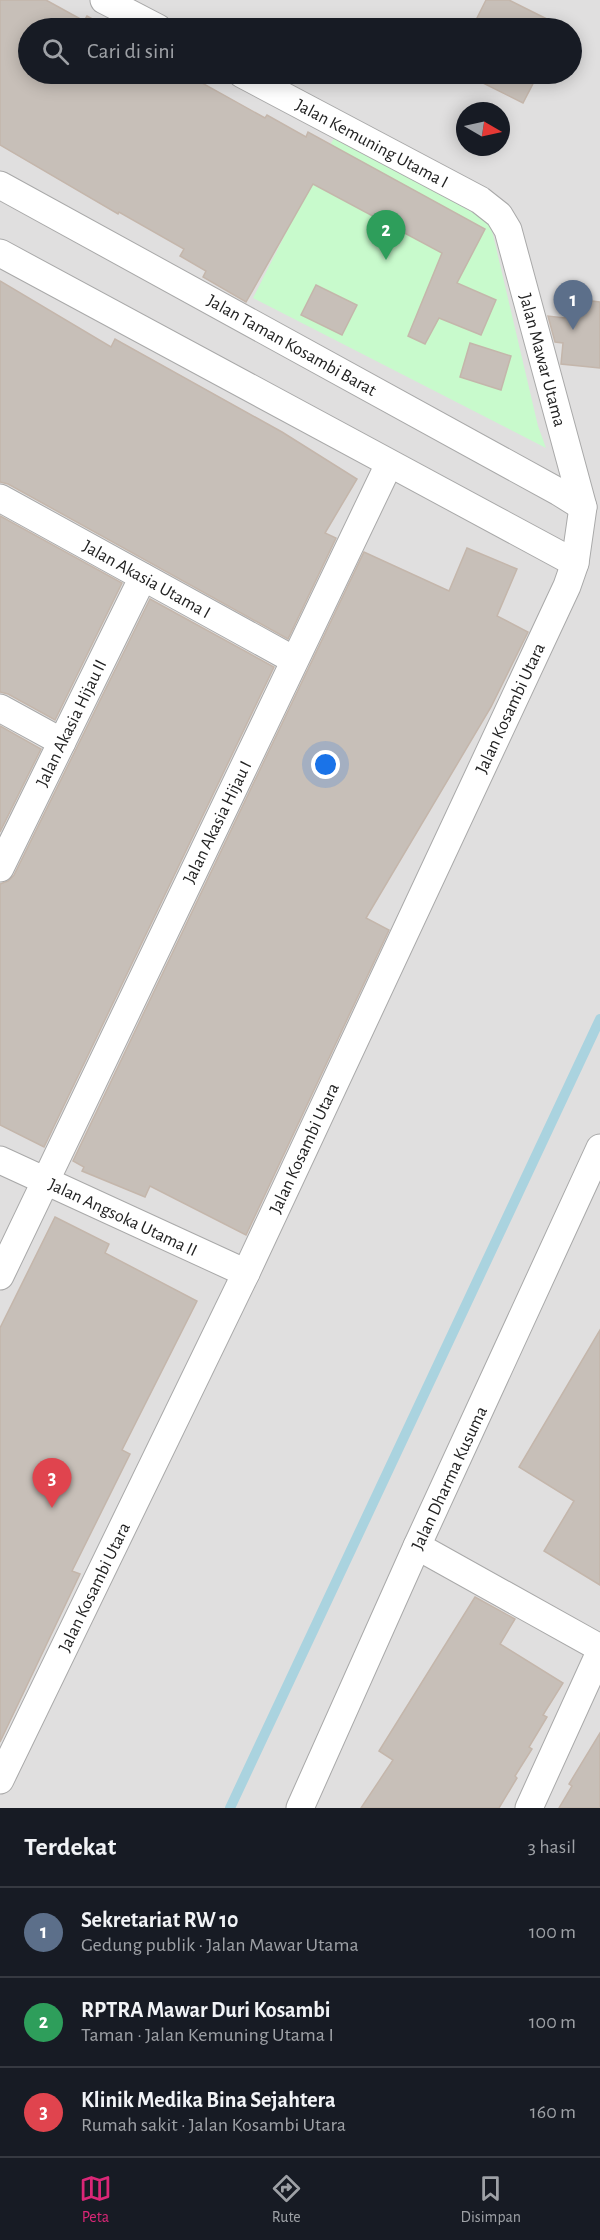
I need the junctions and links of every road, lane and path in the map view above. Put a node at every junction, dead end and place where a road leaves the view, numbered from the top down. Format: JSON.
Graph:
{"nodes":[{"id":1,"x":104,"y":0,"type":"edge"},
{"id":2,"x":139,"y":18,"type":"edge"},
{"id":3,"x":261,"y":84,"type":"edge"},
{"id":4,"x":0,"y":185,"type":"edge"},
{"id":5,"x":499,"y":215,"type":"joint"},
{"id":6,"x":0,"y":253,"type":"edge"},
{"id":7,"x":389,"y":464,"type":"junction"},
{"id":8,"x":0,"y":498,"type":"edge"},
{"id":9,"x":583,"y":507,"type":"junction"},
{"id":10,"x":575,"y":564,"type":"junction"},
{"id":11,"x":143,"y":577,"type":"junction"},
{"id":12,"x":294,"y":660,"type":"junction"},
{"id":13,"x":0,"y":708,"type":"edge"},
{"id":14,"x":62,"y":742,"type":"junction"},
{"id":15,"x":0,"y":868,"type":"edge"},
{"id":16,"x":600,"y":1148,"type":"edge"},
{"id":17,"x":0,"y":1160,"type":"edge"},
{"id":18,"x":45,"y":1181,"type":"junction"},
{"id":19,"x":246,"y":1273,"type":"junction"},
{"id":20,"x":0,"y":1276,"type":"edge"},
{"id":21,"x":417,"y":1546,"type":"junction"},
{"id":22,"x":600,"y":1650,"type":"edge"},
{"id":23,"x":0,"y":1780,"type":"edge"},
{"id":24,"x":300,"y":1808,"type":"edge"},
{"id":25,"x":529,"y":1808,"type":"edge"}],
"edges":[{"from":1,"to":2,"type":"street"},
{"from":3,"to":5,"type":"street","name":"Jalan Kemuning Utama I"},
{"from":4,"to":9,"type":"street","name":"Jalan Taman Kosambi Barat"},
{"from":5,"to":9,"type":"street","name":"Jalan Mawar Utama"},
{"from":6,"to":7,"type":"street"},
{"from":7,"to":10,"type":"street"},
{"from":7,"to":12,"type":"street","name":"Jalan Akasia Hijau I"},
{"from":8,"to":11,"type":"street","name":"Jalan Akasia Utama I"},
{"from":9,"to":10,"type":"street","name":"Jalan Kosambi Utara"},
{"from":10,"to":19,"type":"street","name":"Jalan Kosambi Utara"},
{"from":11,"to":12,"type":"street","name":"Jalan Akasia Utama I"},
{"from":11,"to":14,"type":"street","name":"Jalan Akasia Hijau II"},
{"from":12,"to":18,"type":"street","name":"Jalan Akasia Hijau I"},
{"from":13,"to":14,"type":"street"},
{"from":14,"to":15,"type":"street","name":"Jalan Akasia Hijau II"},
{"from":16,"to":21,"type":"street","name":"Jalan Dharma Kusuma"},
{"from":17,"to":18,"type":"street","name":"Jalan Angsoka Utama II"},
{"from":18,"to":19,"type":"street","name":"Jalan Angsoka Utama II"},
{"from":18,"to":20,"type":"street","name":"Jalan Akasia Hijau I"},
{"from":19,"to":23,"type":"street","name":"Jalan Kosambi Utara"},
{"from":21,"to":22,"type":"street"},
{"from":21,"to":24,"type":"street","name":"Jalan Dharma Kusuma"},
{"from":22,"to":25,"type":"street"}]}
